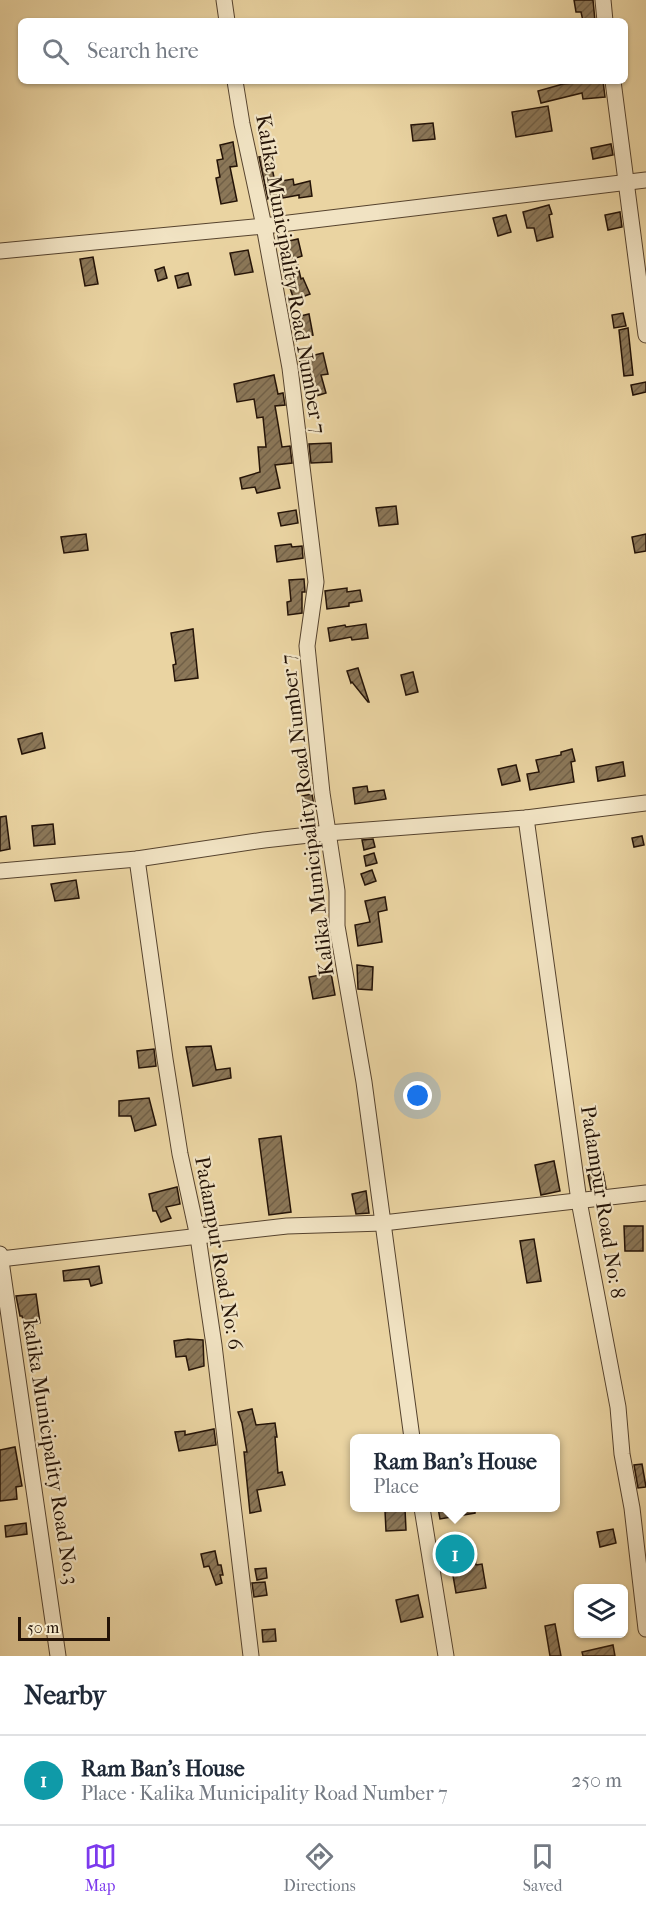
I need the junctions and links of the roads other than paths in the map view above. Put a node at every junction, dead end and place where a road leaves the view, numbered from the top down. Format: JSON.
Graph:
{"nodes":[{"id":1,"x":224,"y":0,"type":"edge"},
{"id":2,"x":603,"y":0,"type":"edge"},
{"id":3,"x":227,"y":18,"type":"edge"},
{"id":4,"x":606,"y":18,"type":"edge"},
{"id":5,"x":236,"y":84,"type":"edge"},
{"id":6,"x":613,"y":84,"type":"edge"},
{"id":7,"x":646,"y":180,"type":"edge"},
{"id":8,"x":626,"y":183,"type":"junction"},
{"id":9,"x":264,"y":226,"type":"junction"},
{"id":10,"x":0,"y":252,"type":"edge"},
{"id":11,"x":646,"y":335,"type":"edge"},
{"id":12,"x":646,"y":803,"type":"edge"},
{"id":13,"x":526,"y":818,"type":"junction"},
{"id":14,"x":327,"y":833,"type":"junction"},
{"id":15,"x":137,"y":859,"type":"junction"},
{"id":16,"x":0,"y":871,"type":"edge"},
{"id":17,"x":646,"y":1193,"type":"edge"},
{"id":18,"x":579,"y":1201,"type":"junction"},
{"id":19,"x":383,"y":1223,"type":"junction"},
{"id":20,"x":198,"y":1236,"type":"junction"},
{"id":21,"x":0,"y":1257,"type":"edge"},
{"id":22,"x":411,"y":1434,"type":"edge"},
{"id":23,"x":423,"y":1512,"type":"edge"},
{"id":24,"x":646,"y":1629,"type":"edge"},
{"id":25,"x":58,"y":1656,"type":"edge"},
{"id":26,"x":251,"y":1656,"type":"edge"},
{"id":27,"x":446,"y":1656,"type":"edge"}],
"edges":[{"from":1,"to":3,"type":"street"},
{"from":2,"to":4,"type":"street"},
{"from":5,"to":9,"type":"street","name":"Kalika Municipality Road Number 7"},
{"from":6,"to":8,"type":"street"},
{"from":7,"to":8,"type":"street"},
{"from":8,"to":9,"type":"street"},
{"from":8,"to":11,"type":"street"},
{"from":9,"to":10,"type":"street"},
{"from":9,"to":14,"type":"street","name":"Kalika Municipality Road Number 7"},
{"from":12,"to":13,"type":"street"},
{"from":13,"to":14,"type":"street"},
{"from":13,"to":18,"type":"street","name":"Padampur Road No: 8"},
{"from":14,"to":15,"type":"street"},
{"from":14,"to":19,"type":"street","name":"Kalika Municipality Road Number 7"},
{"from":15,"to":16,"type":"street"},
{"from":15,"to":20,"type":"street","name":"Padampur Road No: 6"},
{"from":17,"to":18,"type":"street"},
{"from":18,"to":19,"type":"street"},
{"from":18,"to":24,"type":"street","name":"Padampur Road No: 8"},
{"from":19,"to":20,"type":"street"},
{"from":19,"to":22,"type":"street","name":"Kalika Municipality Road Number 7"},
{"from":20,"to":21,"type":"street"},
{"from":20,"to":26,"type":"street","name":"Padampur Road No: 6"},
{"from":21,"to":25,"type":"street","name":"kalika Municipality Road No.3"},
{"from":23,"to":27,"type":"street"}]}
